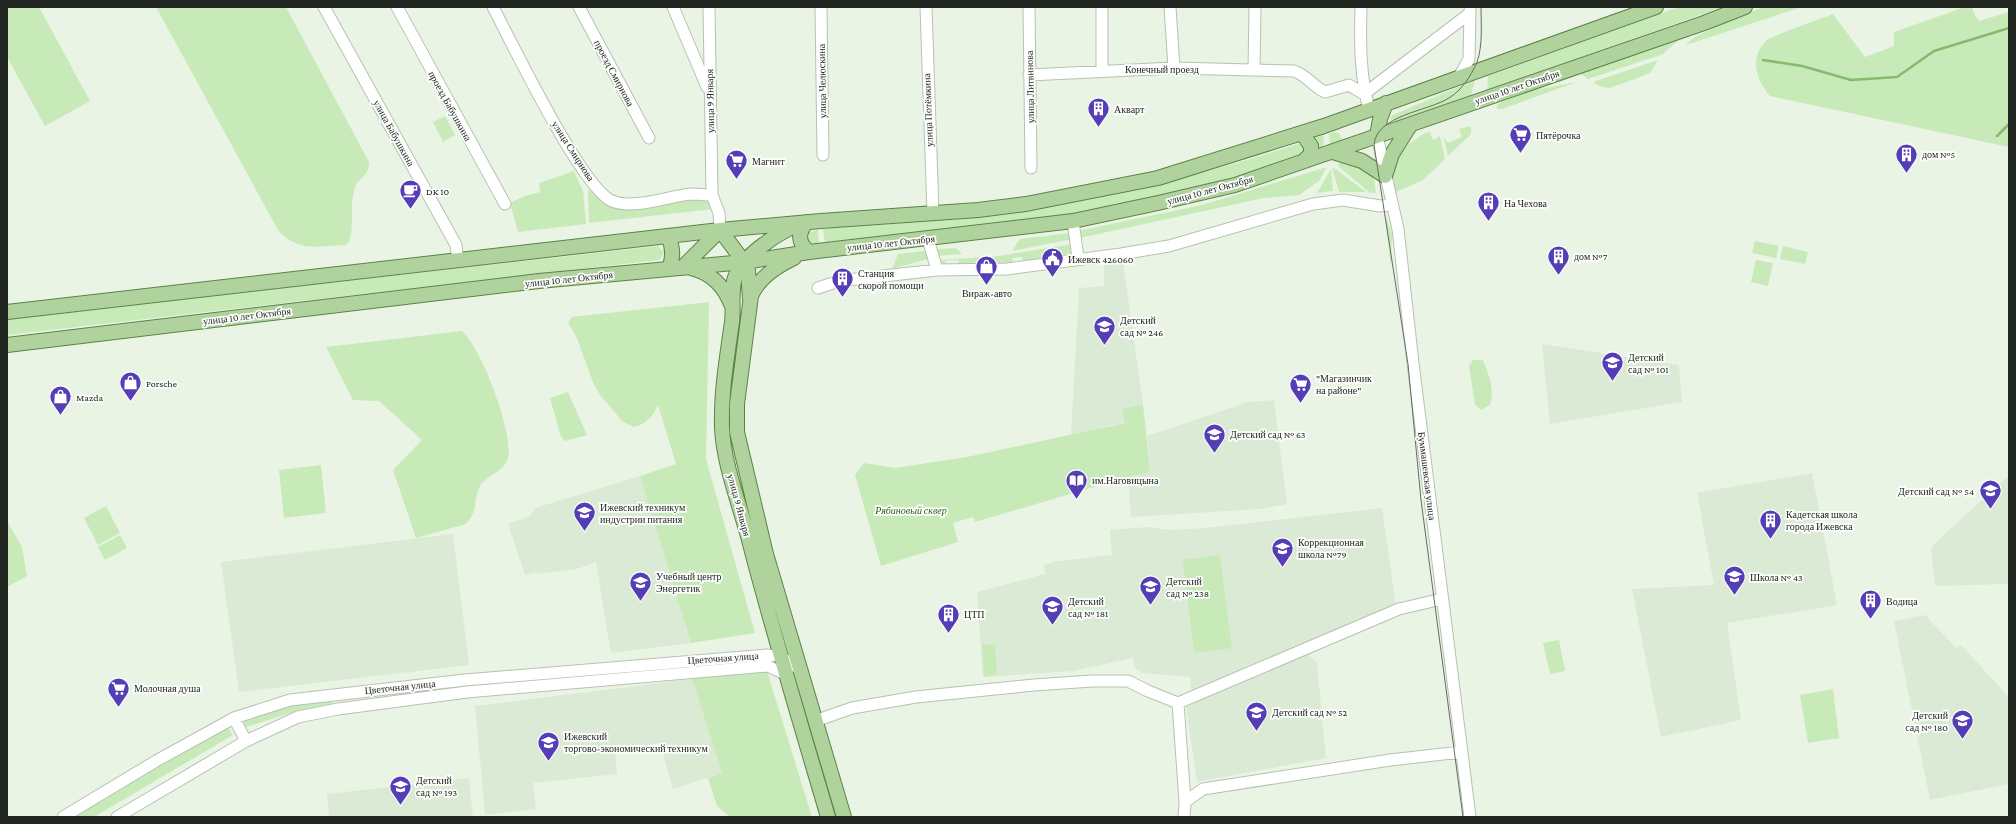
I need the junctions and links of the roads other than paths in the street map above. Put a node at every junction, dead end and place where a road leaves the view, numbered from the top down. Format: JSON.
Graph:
{"nodes":[{"id":1,"x":324,"y":7,"type":"edge"},
{"id":2,"x":397,"y":7,"type":"edge"},
{"id":3,"x":493,"y":7,"type":"edge"},
{"id":4,"x":579,"y":7,"type":"edge"},
{"id":5,"x":673,"y":7,"type":"edge"},
{"id":6,"x":709,"y":7,"type":"edge"},
{"id":7,"x":821,"y":7,"type":"edge"},
{"id":8,"x":926,"y":7,"type":"edge"},
{"id":9,"x":1029,"y":7,"type":"edge"},
{"id":10,"x":1102,"y":7,"type":"edge"},
{"id":11,"x":1170,"y":7,"type":"edge"},
{"id":12,"x":1255,"y":7,"type":"edge"},
{"id":13,"x":1361,"y":7,"type":"edge"},
{"id":14,"x":1656,"y":7,"type":"edge"},
{"id":15,"x":1745,"y":7,"type":"edge"},
{"id":16,"x":1470,"y":10,"type":"edge"},
{"id":17,"x":1174,"y":68,"type":"junction"},
{"id":18,"x":1102,"y":70,"type":"junction"},
{"id":19,"x":1254,"y":70,"type":"junction"},
{"id":20,"x":1029,"y":75,"type":"junction"},
{"id":21,"x":1459,"y":77,"type":"junction"},
{"id":22,"x":1364,"y":94,"type":"junction"},
{"id":23,"x":710,"y":95,"type":"junction"},
{"id":24,"x":1386,"y":103,"type":"junction"},
{"id":25,"x":1369,"y":109,"type":"junction"},
{"id":26,"x":1411,"y":124,"type":"junction"},
{"id":27,"x":1302,"y":133,"type":"junction"},
{"id":28,"x":1377,"y":136,"type":"junction"},
{"id":29,"x":650,"y":138,"type":"dead end"},
{"id":30,"x":1333,"y":152,"type":"junction"},
{"id":31,"x":823,"y":155,"type":"dead end"},
{"id":32,"x":1304,"y":161,"type":"junction"},
{"id":33,"x":1031,"y":168,"type":"dead end"},
{"id":34,"x":1385,"y":176,"type":"junction"},
{"id":35,"x":712,"y":195,"type":"junction"},
{"id":36,"x":505,"y":204,"type":"dead end"},
{"id":37,"x":1392,"y":205,"type":"junction"},
{"id":38,"x":933,"y":213,"type":"junction"},
{"id":39,"x":1073,"y":221,"type":"junction"},
{"id":40,"x":807,"y":222,"type":"junction"},
{"id":41,"x":720,"y":230,"type":"junction"},
{"id":42,"x":668,"y":236,"type":"junction"},
{"id":43,"x":928,"y":239,"type":"junction"},
{"id":44,"x":809,"y":252,"type":"junction"},
{"id":45,"x":1078,"y":258,"type":"junction"},
{"id":46,"x":458,"y":261,"type":"junction"},
{"id":47,"x":744,"y":262,"type":"junction"},
{"id":48,"x":684,"y":266,"type":"junction"},
{"id":49,"x":669,"y":268,"type":"junction"},
{"id":50,"x":937,"y":270,"type":"junction"},
{"id":51,"x":818,"y":288,"type":"dead end"},
{"id":52,"x":750,"y":301,"type":"junction"},
{"id":53,"x":734,"y":310,"type":"junction"},
{"id":54,"x":7,"y":312,"type":"edge"},
{"id":55,"x":7,"y":345,"type":"edge"},
{"id":56,"x":1442,"y":599,"type":"junction"},
{"id":57,"x":774,"y":636,"type":"junction"},
{"id":58,"x":790,"y":637,"type":"junction"},
{"id":59,"x":766,"y":655,"type":"junction"},
{"id":60,"x":780,"y":656,"type":"junction"},
{"id":61,"x":638,"y":664,"type":"junction"},
{"id":62,"x":768,"y":666,"type":"junction"},
{"id":63,"x":799,"y":669,"type":"junction"},
{"id":64,"x":785,"y":674,"type":"junction"},
{"id":65,"x":639,"y":678,"type":"junction"},
{"id":66,"x":465,"y":680,"type":"junction"},
{"id":67,"x":467,"y":692,"type":"junction"},
{"id":68,"x":336,"y":693,"type":"junction"},
{"id":69,"x":1178,"y":703,"type":"junction"},
{"id":70,"x":338,"y":709,"type":"junction"},
{"id":71,"x":234,"y":718,"type":"junction"},
{"id":72,"x":815,"y":720,"type":"junction"},
{"id":73,"x":246,"y":741,"type":"junction"},
{"id":74,"x":1461,"y":752,"type":"junction"},
{"id":75,"x":1185,"y":802,"type":"junction"},
{"id":76,"x":63,"y":817,"type":"edge"},
{"id":77,"x":117,"y":817,"type":"edge"},
{"id":78,"x":828,"y":817,"type":"edge"},
{"id":79,"x":844,"y":817,"type":"edge"},
{"id":80,"x":1184,"y":817,"type":"edge"},
{"id":81,"x":1470,"y":817,"type":"edge"}],
"edges":[{"from":1,"to":46,"type":"street","name":"улица Бабушкина"},
{"from":2,"to":36,"type":"street","name":"проезд Бабушкина"},
{"from":3,"to":35,"type":"street","name":"улица Смирнова"},
{"from":4,"to":29,"type":"street","name":"проезд Смирнова"},
{"from":5,"to":23,"type":"street"},
{"from":6,"to":23,"type":"street","name":"улица 9 Января"},
{"from":7,"to":31,"type":"street","name":"улица Челюскина"},
{"from":8,"to":38,"type":"street","name":"улица Потёмкина"},
{"from":9,"to":20,"type":"street","name":"улица Литвинова"},
{"from":10,"to":18,"type":"street"},
{"from":11,"to":17,"type":"street"},
{"from":12,"to":19,"type":"street"},
{"from":13,"to":22,"type":"street"},
{"from":14,"to":21,"type":"main road"},
{"from":15,"to":26,"type":"main road","name":"улица 10 лет Октября"},
{"from":16,"to":21,"type":"street"},
{"from":16,"to":22,"type":"street"},
{"from":17,"to":18,"type":"street","name":"Конечный проезд"},
{"from":17,"to":19,"type":"street","name":"Конечный проезд"},
{"from":18,"to":20,"type":"street","name":"Конечный проезд"},
{"from":19,"to":22,"type":"street","name":"Конечный проезд"},
{"from":20,"to":33,"type":"street","name":"улица Литвинова"},
{"from":21,"to":24,"type":"main road"},
{"from":22,"to":25,"type":"street"},
{"from":23,"to":35,"type":"street","name":"улица 9 Января"},
{"from":24,"to":25,"type":"main road"},
{"from":24,"to":28,"type":"main road"},
{"from":25,"to":27,"type":"main road"},
{"from":26,"to":28,"type":"main road","name":"улица 10 лет Октября"},
{"from":26,"to":34,"type":"main road"},
{"from":27,"to":32,"type":"main road"},
{"from":27,"to":38,"type":"main road"},
{"from":28,"to":30,"type":"main road","name":"улица 10 лет Октября"},
{"from":28,"to":34,"type":"street","name":"Буммашевская улица"},
{"from":30,"to":32,"type":"main road","name":"улица 10 лет Октября"},
{"from":30,"to":34,"type":"main road"},
{"from":32,"to":39,"type":"main road","name":"улица 10 лет Октября"},
{"from":34,"to":37,"type":"street","name":"Буммашевская улица"},
{"from":35,"to":41,"type":"street","name":"улица 9 Января"},
{"from":37,"to":45,"type":"street"},
{"from":37,"to":56,"type":"street","name":"Буммашевская улица"},
{"from":38,"to":40,"type":"main road"},
{"from":39,"to":43,"type":"main road","name":"улица 10 лет Октября"},
{"from":39,"to":45,"type":"street"},
{"from":40,"to":41,"type":"main road"},
{"from":40,"to":44,"type":"main road"},
{"from":40,"to":47,"type":"main road","name":"улица 9 Января"},
{"from":41,"to":42,"type":"main road"},
{"from":41,"to":47,"type":"main road"},
{"from":41,"to":48,"type":"main road"},
{"from":42,"to":46,"type":"main road"},
{"from":42,"to":49,"type":"main road"},
{"from":43,"to":44,"type":"main road","name":"улица 10 лет Октября"},
{"from":43,"to":50,"type":"street"},
{"from":44,"to":47,"type":"main road","name":"улица 10 лет Октября"},
{"from":44,"to":52,"type":"main road","name":"улица 9 Января"},
{"from":45,"to":50,"type":"street"},
{"from":46,"to":54,"type":"main road"},
{"from":47,"to":48,"type":"main road","name":"улица 10 лет Октября"},
{"from":47,"to":52,"type":"main road"},
{"from":47,"to":53,"type":"main road","name":"улица 9 Января"},
{"from":48,"to":49,"type":"main road","name":"улица 10 лет Октября"},
{"from":48,"to":53,"type":"main road"},
{"from":49,"to":55,"type":"main road","name":"улица 10 лет Октября"},
{"from":50,"to":51,"type":"street"},
{"from":52,"to":58,"type":"main road","name":"улица 9 Января"},
{"from":53,"to":57,"type":"main road","name":"улица 9 Января"},
{"from":56,"to":69,"type":"street"},
{"from":56,"to":74,"type":"street","name":"Буммашевская улица"},
{"from":57,"to":59,"type":"street"},
{"from":57,"to":60,"type":"main road","name":"улица 9 Января"},
{"from":58,"to":60,"type":"street"},
{"from":58,"to":63,"type":"main road","name":"улица 9 Января"},
{"from":59,"to":60,"type":"street","name":"Цветочная улица"},
{"from":59,"to":61,"type":"street","name":"Цветочная улица"},
{"from":60,"to":62,"type":"street"},
{"from":60,"to":63,"type":"street"},
{"from":60,"to":64,"type":"main road","name":"улица 9 Января"},
{"from":61,"to":65,"type":"street"},
{"from":61,"to":66,"type":"street","name":"Цветочная улица"},
{"from":62,"to":64,"type":"street"},
{"from":62,"to":65,"type":"street","name":"Цветочная улица"},
{"from":63,"to":72,"type":"main road","name":"улица 9 Января"},
{"from":64,"to":78,"type":"main road","name":"улица 9 Января"},
{"from":65,"to":67,"type":"street","name":"Цветочная улица"},
{"from":66,"to":67,"type":"street"},
{"from":66,"to":68,"type":"street","name":"Цветочная улица"},
{"from":67,"to":70,"type":"street","name":"Цветочная улица"},
{"from":68,"to":70,"type":"street"},
{"from":68,"to":71,"type":"street","name":"Цветочная улица"},
{"from":69,"to":72,"type":"street"},
{"from":69,"to":75,"type":"street"},
{"from":70,"to":73,"type":"street","name":"Цветочная улица"},
{"from":71,"to":73,"type":"street"},
{"from":71,"to":76,"type":"street","name":"Цветочная улица"},
{"from":72,"to":79,"type":"main road","name":"улица 9 Января"},
{"from":73,"to":77,"type":"street","name":"Цветочная улица"},
{"from":74,"to":75,"type":"street"},
{"from":74,"to":81,"type":"street","name":"Буммашевская улица"},
{"from":75,"to":80,"type":"street"}]}
